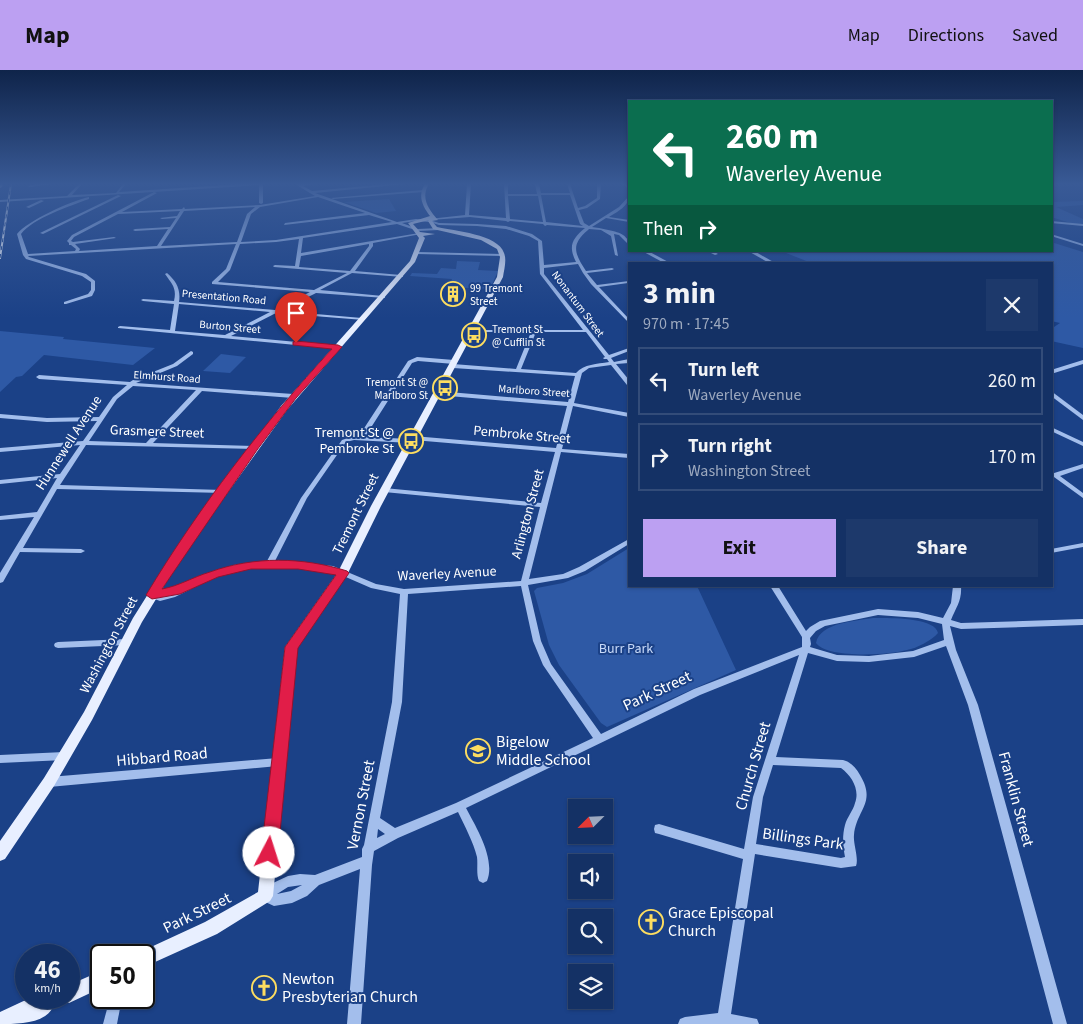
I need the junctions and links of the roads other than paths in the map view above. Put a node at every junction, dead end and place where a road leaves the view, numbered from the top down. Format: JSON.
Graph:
{"nodes":[{"id":1,"x":170,"y":228,"type":"edge"},
{"id":2,"x":412,"y":228,"type":"edge"},
{"id":3,"x":23,"y":229,"type":"edge"},
{"id":4,"x":51,"y":229,"type":"edge"},
{"id":5,"x":86,"y":229,"type":"edge"},
{"id":6,"x":161,"y":229,"type":"edge"},
{"id":7,"x":244,"y":229,"type":"edge"},
{"id":8,"x":358,"y":229,"type":"edge"},
{"id":9,"x":413,"y":229,"type":"edge"},
{"id":10,"x":432,"y":229,"type":"edge"},
{"id":11,"x":437,"y":229,"type":"edge"},
{"id":12,"x":444,"y":229,"type":"edge"},
{"id":13,"x":507,"y":229,"type":"edge"},
{"id":14,"x":587,"y":229,"type":"edge"},
{"id":15,"x":594,"y":229,"type":"edge"},
{"id":16,"x":135,"y":230,"type":"dead end"},
{"id":17,"x":609,"y":232,"type":"junction"},
{"id":18,"x":42,"y":233,"type":"dead end"},
{"id":19,"x":419,"y":234,"type":"junction"},
{"id":20,"x":432,"y":234,"type":"junction"},
{"id":21,"x":1053,"y":236,"type":"edge"},
{"id":22,"x":114,"y":238,"type":"dead end"},
{"id":23,"x":301,"y":238,"type":"junction"},
{"id":24,"x":371,"y":242,"type":"junction"},
{"id":25,"x":238,"y":243,"type":"junction"},
{"id":26,"x":628,"y":243,"type":"edge"},
{"id":27,"x":70,"y":244,"type":"junction"},
{"id":28,"x":1083,"y":244,"type":"edge"},
{"id":29,"x":421,"y":245,"type":"junction"},
{"id":30,"x":158,"y":248,"type":"junction"},
{"id":31,"x":77,"y":252,"type":"junction"},
{"id":32,"x":646,"y":252,"type":"edge"},
{"id":33,"x":711,"y":252,"type":"edge"},
{"id":34,"x":752,"y":252,"type":"edge"},
{"id":35,"x":418,"y":253,"type":"junction"},
{"id":36,"x":716,"y":254,"type":"dead end"},
{"id":37,"x":25,"y":255,"type":"junction"},
{"id":38,"x":299,"y":255,"type":"junction"},
{"id":39,"x":502,"y":255,"type":"junction"},
{"id":40,"x":617,"y":255,"type":"dead end"},
{"id":41,"x":656,"y":258,"type":"junction"},
{"id":42,"x":656,"y":262,"type":"edge"},
{"id":43,"x":665,"y":262,"type":"edge"},
{"id":44,"x":771,"y":262,"type":"edge"},
{"id":45,"x":578,"y":263,"type":"junction"},
{"id":46,"x":275,"y":266,"type":"dead end"},
{"id":47,"x":541,"y":267,"type":"junction"},
{"id":48,"x":297,"y":268,"type":"junction"},
{"id":49,"x":612,"y":269,"type":"dead end"},
{"id":50,"x":351,"y":272,"type":"junction"},
{"id":51,"x":584,"y":272,"type":"junction"},
{"id":52,"x":167,"y":274,"type":"dead end"},
{"id":53,"x":401,"y":276,"type":"junction"},
{"id":54,"x":628,"y":282,"type":"edge"},
{"id":55,"x":496,"y":286,"type":"junction"},
{"id":56,"x":521,"y":286,"type":"dead end"},
{"id":57,"x":597,"y":286,"type":"junction"},
{"id":58,"x":317,"y":292,"type":"junction"},
{"id":59,"x":383,"y":297,"type":"junction"},
{"id":60,"x":143,"y":300,"type":"dead end"},
{"id":61,"x":66,"y":303,"type":"dead end"},
{"id":62,"x":176,"y":303,"type":"junction"},
{"id":63,"x":276,"y":312,"type":"junction"},
{"id":64,"x":362,"y":319,"type":"junction"},
{"id":65,"x":628,"y":321,"type":"edge"},
{"id":66,"x":120,"y":327,"type":"dead end"},
{"id":67,"x":586,"y":330,"type":"junction"},
{"id":68,"x":472,"y":331,"type":"junction"},
{"id":69,"x":534,"y":331,"type":"junction"},
{"id":70,"x":172,"y":332,"type":"junction"},
{"id":71,"x":225,"y":337,"type":"junction"},
{"id":72,"x":338,"y":347,"type":"junction"},
{"id":73,"x":628,"y":350,"type":"edge"},
{"id":74,"x":191,"y":353,"type":"dead end"},
{"id":75,"x":608,"y":360,"type":"junction"},
{"id":76,"x":628,"y":361,"type":"edge"},
{"id":77,"x":1083,"y":362,"type":"edge"},
{"id":78,"x":454,"y":364,"type":"junction"},
{"id":79,"x":518,"y":371,"type":"junction"},
{"id":80,"x":1053,"y":371,"type":"edge"},
{"id":81,"x":578,"y":375,"type":"junction"},
{"id":82,"x":39,"y":377,"type":"dead end"},
{"id":83,"x":628,"y":383,"type":"edge"},
{"id":84,"x":131,"y":384,"type":"junction"},
{"id":85,"x":201,"y":389,"type":"junction"},
{"id":86,"x":438,"y":394,"type":"junction"},
{"id":87,"x":293,"y":396,"type":"junction"},
{"id":88,"x":1053,"y":396,"type":"edge"},
{"id":89,"x":572,"y":404,"type":"junction"},
{"id":90,"x":628,"y":415,"type":"edge"},
{"id":91,"x":0,"y":416,"type":"edge"},
{"id":92,"x":1083,"y":418,"type":"edge"},
{"id":93,"x":100,"y":419,"type":"junction"},
{"id":94,"x":1053,"y":430,"type":"edge"},
{"id":95,"x":361,"y":438,"type":"junction"},
{"id":96,"x":412,"y":439,"type":"junction"},
{"id":97,"x":84,"y":443,"type":"junction"},
{"id":98,"x":1083,"y":444,"type":"edge"},
{"id":99,"x":148,"y":445,"type":"junction"},
{"id":100,"x":253,"y":448,"type":"junction"},
{"id":101,"x":0,"y":450,"type":"edge"},
{"id":102,"x":559,"y":451,"type":"junction"},
{"id":103,"x":628,"y":456,"type":"edge"},
{"id":104,"x":1083,"y":466,"type":"edge"},
{"id":105,"x":62,"y":476,"type":"junction"},
{"id":106,"x":1053,"y":476,"type":"edge"},
{"id":107,"x":0,"y":482,"type":"edge"},
{"id":108,"x":55,"y":487,"type":"junction"},
{"id":109,"x":384,"y":490,"type":"junction"},
{"id":110,"x":222,"y":492,"type":"junction"},
{"id":111,"x":1083,"y":496,"type":"edge"},
{"id":112,"x":544,"y":505,"type":"junction"},
{"id":113,"x":39,"y":514,"type":"junction"},
{"id":114,"x":0,"y":518,"type":"edge"},
{"id":115,"x":628,"y":542,"type":"edge"},
{"id":116,"x":1083,"y":545,"type":"edge"},
{"id":117,"x":17,"y":550,"type":"junction"},
{"id":118,"x":81,"y":551,"type":"dead end"},
{"id":119,"x":1053,"y":551,"type":"edge"},
{"id":120,"x":10,"y":562,"type":"junction"},
{"id":121,"x":0,"y":563,"type":"edge"},
{"id":122,"x":270,"y":563,"type":"junction"},
{"id":123,"x":343,"y":573,"type":"junction"},
{"id":124,"x":0,"y":580,"type":"edge"},
{"id":125,"x":524,"y":583,"type":"junction"},
{"id":126,"x":775,"y":587,"type":"edge"},
{"id":127,"x":958,"y":587,"type":"edge"},
{"id":128,"x":404,"y":592,"type":"junction"},
{"id":129,"x":152,"y":595,"type":"junction"},
{"id":130,"x":1083,"y":622,"type":"edge"},
{"id":131,"x":946,"y":623,"type":"junction"},
{"id":132,"x":806,"y":637,"type":"junction"},
{"id":133,"x":126,"y":642,"type":"junction"},
{"id":134,"x":948,"y":642,"type":"junction"},
{"id":135,"x":58,"y":645,"type":"dead end"},
{"id":136,"x":805,"y":649,"type":"junction"},
{"id":137,"x":599,"y":739,"type":"junction"},
{"id":138,"x":64,"y":756,"type":"junction"},
{"id":139,"x":0,"y":760,"type":"edge"},
{"id":140,"x":770,"y":760,"type":"junction"},
{"id":141,"x":278,"y":762,"type":"junction"},
{"id":142,"x":50,"y":782,"type":"junction"},
{"id":143,"x":460,"y":806,"type":"junction"},
{"id":144,"x":374,"y":820,"type":"junction"},
{"id":145,"x":659,"y":829,"type":"dead end"},
{"id":146,"x":394,"y":834,"type":"junction"},
{"id":147,"x":749,"y":852,"type":"junction"},
{"id":148,"x":0,"y":854,"type":"edge"},
{"id":149,"x":367,"y":855,"type":"junction"},
{"id":150,"x":483,"y":877,"type":"dead end"},
{"id":151,"x":315,"y":881,"type":"junction"},
{"id":152,"x":265,"y":896,"type":"junction"},
{"id":153,"x":155,"y":954,"type":"edge"},
{"id":154,"x":23,"y":1009,"type":"edge"},
{"id":155,"x":42,"y":1009,"type":"edge"},
{"id":156,"x":113,"y":1009,"type":"edge"},
{"id":157,"x":0,"y":1022,"type":"edge"},
{"id":158,"x":18,"y":1022,"type":"edge"},
{"id":159,"x":723,"y":1022,"type":"edge"},
{"id":160,"x":110,"y":1024,"type":"edge"},
{"id":161,"x":354,"y":1024,"type":"edge"},
{"id":162,"x":685,"y":1024,"type":"edge"},
{"id":163,"x":752,"y":1024,"type":"edge"},
{"id":164,"x":1060,"y":1024,"type":"edge"}],
"edges":[{"from":1,"to":30,"type":"street"},
{"from":2,"to":19,"type":"main road"},
{"from":3,"to":37,"type":"street"},
{"from":4,"to":18,"type":"street"},
{"from":5,"to":27,"type":"street"},
{"from":6,"to":16,"type":"street"},
{"from":7,"to":25,"type":"street"},
{"from":8,"to":23,"type":"street"},
{"from":9,"to":10,"type":"street"},
{"from":11,"to":20,"type":"main road"},
{"from":12,"to":39,"type":"main road"},
{"from":13,"to":47,"type":"street","name":"Nonantum Street"},
{"from":14,"to":45,"type":"street"},
{"from":15,"to":17,"type":"street"},
{"from":17,"to":26,"type":"street"},
{"from":17,"to":40,"type":"street"},
{"from":19,"to":20,"type":"main road"},
{"from":19,"to":24,"type":"street"},
{"from":19,"to":29,"type":"main road"},
{"from":20,"to":29,"type":"main road"},
{"from":21,"to":28,"type":"street"},
{"from":22,"to":27,"type":"street"},
{"from":23,"to":25,"type":"street"},
{"from":23,"to":38,"type":"street"},
{"from":24,"to":38,"type":"street"},
{"from":24,"to":50,"type":"street"},
{"from":25,"to":30,"type":"street"},
{"from":25,"to":58,"type":"street"},
{"from":27,"to":31,"type":"street"},
{"from":29,"to":35,"type":"main road","name":"Washington Street"},
{"from":30,"to":31,"type":"street"},
{"from":31,"to":37,"type":"street"},
{"from":32,"to":41,"type":"street"},
{"from":33,"to":36,"type":"street"},
{"from":34,"to":44,"type":"street"},
{"from":35,"to":39,"type":"street"},
{"from":35,"to":53,"type":"main road","name":"Washington Street"},
{"from":37,"to":61,"type":"street"},
{"from":38,"to":48,"type":"street"},
{"from":39,"to":55,"type":"main road","name":"Tremont Street"},
{"from":41,"to":42,"type":"street"},
{"from":41,"to":43,"type":"street"},
{"from":45,"to":47,"type":"street"},
{"from":45,"to":51,"type":"street"},
{"from":46,"to":48,"type":"street"},
{"from":47,"to":67,"type":"street","name":"Nonantum Street"},
{"from":48,"to":50,"type":"street"},
{"from":49,"to":51,"type":"street"},
{"from":50,"to":53,"type":"street"},
{"from":50,"to":58,"type":"street"},
{"from":51,"to":57,"type":"street"},
{"from":52,"to":62,"type":"street"},
{"from":53,"to":59,"type":"main road","name":"Washington Street"},
{"from":54,"to":57,"type":"street"},
{"from":55,"to":56,"type":"street"},
{"from":55,"to":68,"type":"main road","name":"Tremont Street"},
{"from":57,"to":65,"type":"street"},
{"from":58,"to":59,"type":"street"},
{"from":58,"to":63,"type":"street"},
{"from":59,"to":64,"type":"main road","name":"Washington Street"},
{"from":60,"to":62,"type":"street","name":"Presentation Road"},
{"from":62,"to":63,"type":"street","name":"Presentation Road"},
{"from":62,"to":70,"type":"street"},
{"from":63,"to":64,"type":"street","name":"Presentation Road"},
{"from":63,"to":71,"type":"street"},
{"from":64,"to":72,"type":"main road","name":"Washington Street"},
{"from":66,"to":70,"type":"street","name":"Burton Street"},
{"from":67,"to":69,"type":"street"},
{"from":67,"to":75,"type":"street","name":"Nonantum Street"},
{"from":68,"to":69,"type":"street"},
{"from":68,"to":78,"type":"main road","name":"Tremont Street"},
{"from":69,"to":79,"type":"street"},
{"from":70,"to":71,"type":"street","name":"Burton Street"},
{"from":71,"to":72,"type":"street","name":"Burton Street"},
{"from":72,"to":87,"type":"main road","name":"Washington Street"},
{"from":73,"to":75,"type":"street"},
{"from":74,"to":84,"type":"street","name":"Hunnewell Avenue"},
{"from":75,"to":76,"type":"street"},
{"from":75,"to":81,"type":"street"},
{"from":75,"to":83,"type":"street","name":"Nonantum Street"},
{"from":77,"to":80,"type":"street"},
{"from":78,"to":79,"type":"street"},
{"from":78,"to":86,"type":"main road","name":"Tremont Street"},
{"from":78,"to":95,"type":"street"},
{"from":79,"to":81,"type":"street"},
{"from":81,"to":89,"type":"street","name":"Arlington Street"},
{"from":82,"to":84,"type":"street","name":"Elmhurst Road"},
{"from":84,"to":85,"type":"street","name":"Elmhurst Road"},
{"from":84,"to":93,"type":"street","name":"Hunnewell Avenue"},
{"from":85,"to":87,"type":"street","name":"Elmhurst Road"},
{"from":85,"to":99,"type":"street"},
{"from":86,"to":89,"type":"street","name":"Marlboro Street"},
{"from":86,"to":96,"type":"main road","name":"Tremont Street"},
{"from":87,"to":100,"type":"main road","name":"Washington Street"},
{"from":88,"to":92,"type":"street"},
{"from":89,"to":90,"type":"street","name":"Marlboro Street"},
{"from":89,"to":102,"type":"street","name":"Arlington Street"},
{"from":91,"to":93,"type":"street"},
{"from":93,"to":97,"type":"street","name":"Hunnewell Avenue"},
{"from":94,"to":98,"type":"street"},
{"from":95,"to":96,"type":"street","name":"Pembroke Street"},
{"from":95,"to":122,"type":"street"},
{"from":96,"to":102,"type":"street","name":"Pembroke Street"},
{"from":96,"to":109,"type":"main road","name":"Tremont Street"},
{"from":97,"to":99,"type":"street","name":"Grasmere Street"},
{"from":97,"to":101,"type":"street","name":"Grasmere Street"},
{"from":97,"to":105,"type":"street","name":"Hunnewell Avenue"},
{"from":99,"to":100,"type":"street","name":"Grasmere Street"},
{"from":100,"to":110,"type":"main road","name":"Washington Street"},
{"from":102,"to":103,"type":"street","name":"Pembroke Street"},
{"from":102,"to":112,"type":"street","name":"Arlington Street"},
{"from":104,"to":106,"type":"street"},
{"from":105,"to":107,"type":"street"},
{"from":105,"to":108,"type":"street","name":"Hunnewell Avenue"},
{"from":106,"to":111,"type":"street"},
{"from":108,"to":110,"type":"street"},
{"from":108,"to":113,"type":"street","name":"Hunnewell Avenue"},
{"from":109,"to":112,"type":"street"},
{"from":109,"to":123,"type":"main road","name":"Tremont Street"},
{"from":110,"to":129,"type":"main road","name":"Washington Street"},
{"from":112,"to":125,"type":"street","name":"Arlington Street"},
{"from":113,"to":114,"type":"street"},
{"from":113,"to":117,"type":"street","name":"Hunnewell Avenue"},
{"from":115,"to":125,"type":"street","name":"Waverley Avenue"},
{"from":116,"to":119,"type":"street"},
{"from":117,"to":118,"type":"street"},
{"from":117,"to":120,"type":"street","name":"Hunnewell Avenue"},
{"from":120,"to":121,"type":"street"},
{"from":120,"to":124,"type":"street","name":"Hunnewell Avenue"},
{"from":122,"to":123,"type":"street","name":"Waverley Avenue"},
{"from":122,"to":129,"type":"street","name":"Waverley Avenue"},
{"from":123,"to":128,"type":"street","name":"Waverley Avenue"},
{"from":123,"to":141,"type":"main road","name":"Tremont Street"},
{"from":125,"to":128,"type":"street","name":"Waverley Avenue"},
{"from":125,"to":137,"type":"street","name":"Arlington Street"},
{"from":126,"to":132,"type":"street"},
{"from":127,"to":131,"type":"street"},
{"from":128,"to":144,"type":"street","name":"Vernon Street"},
{"from":129,"to":133,"type":"main road","name":"Washington Street"},
{"from":130,"to":131,"type":"street"},
{"from":131,"to":132,"type":"street"},
{"from":131,"to":134,"type":"street","name":"Franklin Street"},
{"from":132,"to":136,"type":"street","name":"Church Street"},
{"from":133,"to":135,"type":"street"},
{"from":133,"to":138,"type":"main road","name":"Washington Street"},
{"from":134,"to":136,"type":"street"},
{"from":134,"to":164,"type":"street","name":"Franklin Street"},
{"from":136,"to":137,"type":"street","name":"Park Street"},
{"from":136,"to":140,"type":"street","name":"Church Street"},
{"from":137,"to":143,"type":"street","name":"Park Street"},
{"from":138,"to":139,"type":"street"},
{"from":138,"to":142,"type":"main road","name":"Washington Street"},
{"from":140,"to":147,"type":"street","name":"Church Street"},
{"from":140,"to":147,"type":"street","name":"Billings Park"},
{"from":141,"to":142,"type":"street","name":"Hibbard Road"},
{"from":141,"to":152,"type":"main road","name":"Tremont Street"},
{"from":142,"to":148,"type":"main road","name":"Washington Street"},
{"from":143,"to":146,"type":"street","name":"Park Street"},
{"from":143,"to":150,"type":"street"},
{"from":144,"to":146,"type":"street"},
{"from":144,"to":149,"type":"street","name":"Vernon Street"},
{"from":145,"to":147,"type":"street"},
{"from":146,"to":149,"type":"street","name":"Park Street"},
{"from":147,"to":159,"type":"street","name":"Church Street"},
{"from":149,"to":151,"type":"street","name":"Park Street"},
{"from":149,"to":161,"type":"street","name":"Vernon Street"},
{"from":151,"to":152,"type":"street","name":"Park Street"},
{"from":151,"to":152,"type":"street","name":"Park Street"},
{"from":152,"to":153,"type":"main road","name":"Park Street"},
{"from":154,"to":157,"type":"main road"},
{"from":155,"to":158,"type":"main road"},
{"from":156,"to":160,"type":"street"},
{"from":159,"to":162,"type":"street"},
{"from":159,"to":163,"type":"street"}]}
